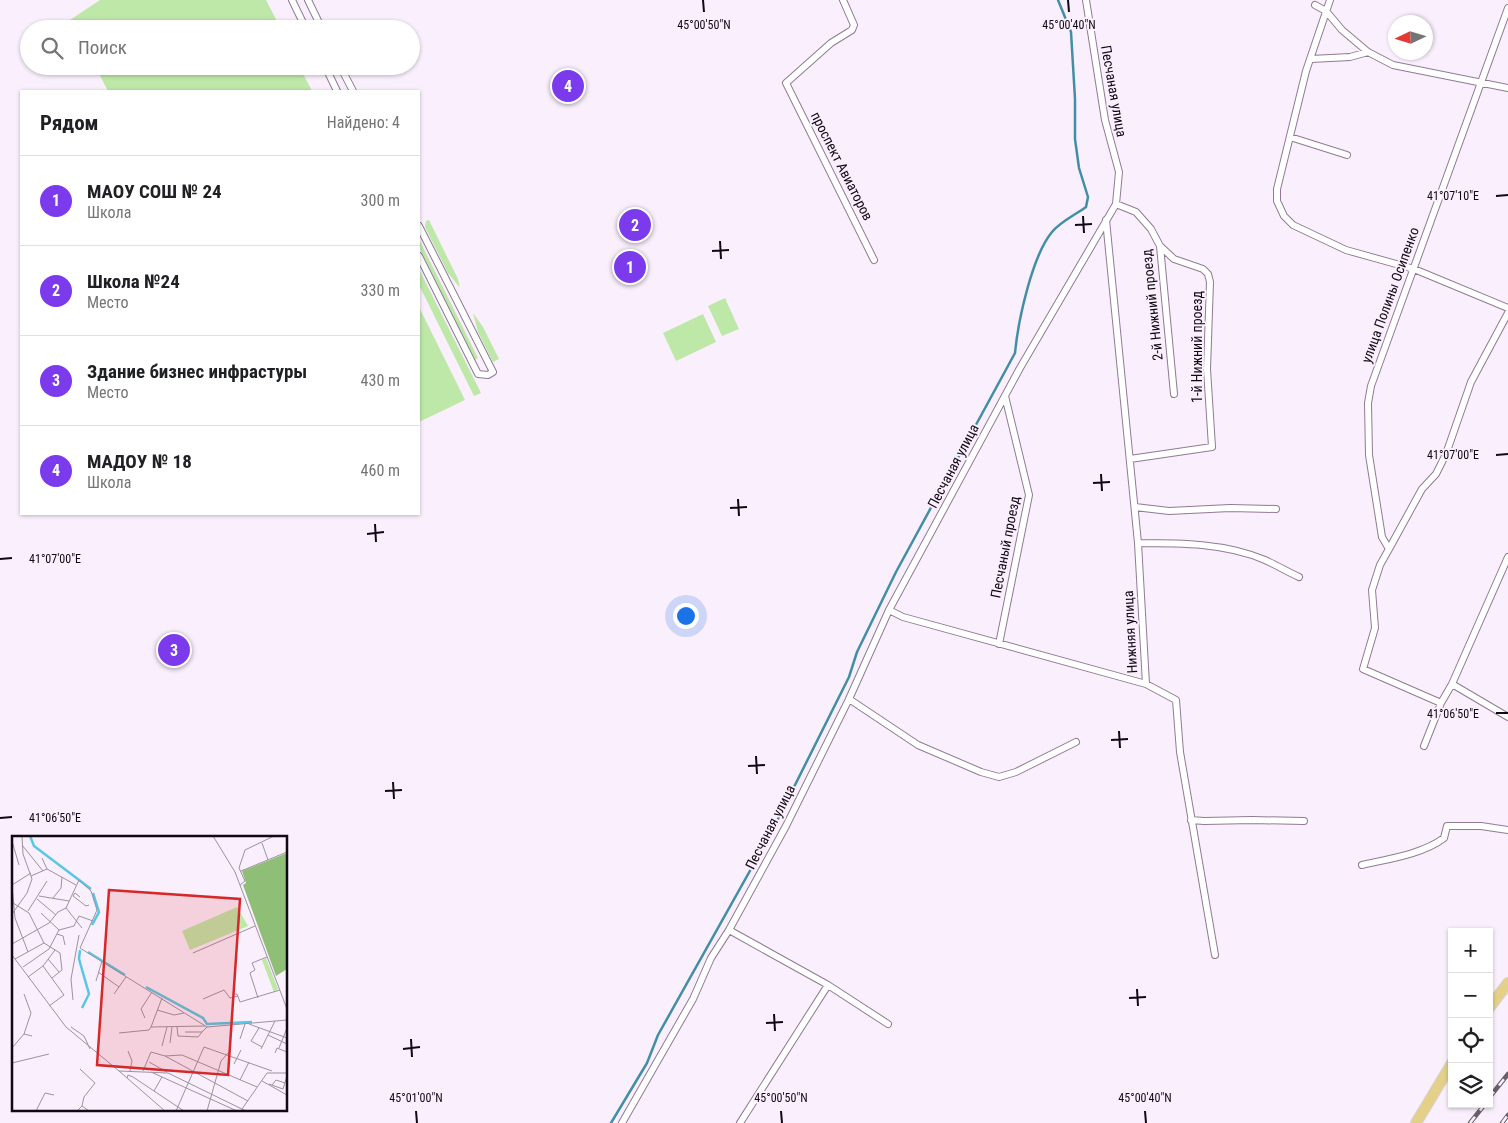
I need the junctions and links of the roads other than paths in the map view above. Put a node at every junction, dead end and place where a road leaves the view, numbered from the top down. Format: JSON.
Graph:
{"nodes":[{"id":1,"x":292,"y":0,"type":"edge"},
{"id":2,"x":308,"y":0,"type":"edge"},
{"id":3,"x":843,"y":0,"type":"edge"},
{"id":4,"x":1086,"y":0,"type":"edge"},
{"id":5,"x":1330,"y":0,"type":"edge"},
{"id":6,"x":1315,"y":5,"type":"dead end"},
{"id":7,"x":1508,"y":8,"type":"edge"},
{"id":8,"x":1326,"y":11,"type":"junction"},
{"id":9,"x":302,"y":20,"type":"edge"},
{"id":10,"x":318,"y":20,"type":"edge"},
{"id":11,"x":1368,"y":52,"type":"junction"},
{"id":12,"x":1311,"y":59,"type":"junction"},
{"id":13,"x":329,"y":75,"type":"edge"},
{"id":14,"x":345,"y":75,"type":"edge"},
{"id":15,"x":1481,"y":82,"type":"junction"},
{"id":16,"x":1508,"y":88,"type":"edge"},
{"id":17,"x":337,"y":90,"type":"edge"},
{"id":18,"x":352,"y":90,"type":"edge"},
{"id":19,"x":1290,"y":137,"type":"junction"},
{"id":20,"x":1347,"y":155,"type":"dead end"},
{"id":21,"x":1116,"y":204,"type":"junction"},
{"id":22,"x":1106,"y":219,"type":"junction"},
{"id":23,"x":420,"y":228,"type":"edge"},
{"id":24,"x":1160,"y":246,"type":"junction"},
{"id":25,"x":420,"y":258,"type":"edge"},
{"id":26,"x":874,"y":260,"type":"dead end"},
{"id":27,"x":1414,"y":269,"type":"junction"},
{"id":28,"x":1508,"y":308,"type":"edge"},
{"id":29,"x":1508,"y":313,"type":"edge"},
{"id":30,"x":1174,"y":394,"type":"dead end"},
{"id":31,"x":1005,"y":396,"type":"junction"},
{"id":32,"x":1130,"y":459,"type":"junction"},
{"id":33,"x":1135,"y":508,"type":"junction"},
{"id":34,"x":1276,"y":509,"type":"dead end"},
{"id":35,"x":1138,"y":543,"type":"junction"},
{"id":36,"x":1389,"y":549,"type":"junction"},
{"id":37,"x":1508,"y":557,"type":"edge"},
{"id":38,"x":1299,"y":578,"type":"dead end"},
{"id":39,"x":890,"y":610,"type":"junction"},
{"id":40,"x":999,"y":644,"type":"junction"},
{"id":41,"x":1146,"y":684,"type":"junction"},
{"id":42,"x":1452,"y":684,"type":"junction"},
{"id":43,"x":848,"y":699,"type":"junction"},
{"id":44,"x":1441,"y":703,"type":"junction"},
{"id":45,"x":1508,"y":717,"type":"edge"},
{"id":46,"x":1076,"y":742,"type":"dead end"},
{"id":47,"x":1424,"y":746,"type":"dead end"},
{"id":48,"x":1191,"y":820,"type":"junction"},
{"id":49,"x":1304,"y":821,"type":"dead end"},
{"id":50,"x":1508,"y":830,"type":"edge"},
{"id":51,"x":1362,"y":865,"type":"dead end"},
{"id":52,"x":729,"y":930,"type":"junction"},
{"id":53,"x":1215,"y":955,"type":"dead end"},
{"id":54,"x":1508,"y":983,"type":"edge"},
{"id":55,"x":828,"y":985,"type":"junction"},
{"id":56,"x":1493,"y":1003,"type":"edge"},
{"id":57,"x":888,"y":1024,"type":"dead end"},
{"id":58,"x":1448,"y":1070,"type":"edge"},
{"id":59,"x":622,"y":1123,"type":"edge"},
{"id":60,"x":740,"y":1123,"type":"edge"},
{"id":61,"x":1416,"y":1123,"type":"edge"}],
"edges":[{"from":1,"to":9,"type":"street"},
{"from":2,"to":10,"type":"street"},
{"from":3,"to":26,"type":"street","name":"проспект Авиаторов"},
{"from":4,"to":21,"type":"street","name":"Песчаная улица"},
{"from":5,"to":8,"type":"street"},
{"from":6,"to":8,"type":"street"},
{"from":7,"to":15,"type":"street","name":"улица Полины Осипенко"},
{"from":8,"to":11,"type":"street"},
{"from":8,"to":12,"type":"street"},
{"from":11,"to":12,"type":"street"},
{"from":11,"to":15,"type":"street"},
{"from":12,"to":19,"type":"street"},
{"from":13,"to":17,"type":"street"},
{"from":14,"to":18,"type":"street"},
{"from":15,"to":16,"type":"street"},
{"from":15,"to":27,"type":"street","name":"улица Полины Осипенко"},
{"from":19,"to":20,"type":"street"},
{"from":19,"to":27,"type":"street"},
{"from":21,"to":22,"type":"street","name":"Песчаная улица"},
{"from":21,"to":24,"type":"street","name":"2-й Нижний проезд"},
{"from":22,"to":31,"type":"street","name":"Песчаная улица"},
{"from":22,"to":32,"type":"street","name":"Нижняя улица"},
{"from":23,"to":25,"type":"street"},
{"from":24,"to":30,"type":"street","name":"2-й Нижний проезд"},
{"from":24,"to":32,"type":"street","name":"1-й Нижний проезд"},
{"from":27,"to":28,"type":"street"},
{"from":27,"to":36,"type":"street","name":"улица Полины Осипенко"},
{"from":29,"to":36,"type":"street"},
{"from":31,"to":39,"type":"street","name":"Песчаная улица"},
{"from":31,"to":40,"type":"street","name":"Песчаный проезд"},
{"from":32,"to":33,"type":"street","name":"Нижняя улица"},
{"from":33,"to":34,"type":"street"},
{"from":33,"to":35,"type":"street","name":"Нижняя улица"},
{"from":35,"to":38,"type":"street"},
{"from":35,"to":41,"type":"street","name":"Нижняя улица"},
{"from":36,"to":44,"type":"street"},
{"from":37,"to":42,"type":"street"},
{"from":39,"to":40,"type":"street"},
{"from":39,"to":43,"type":"street","name":"Песчаная улица"},
{"from":40,"to":41,"type":"street"},
{"from":41,"to":48,"type":"street","name":"Нижняя улица"},
{"from":42,"to":44,"type":"street"},
{"from":42,"to":45,"type":"street"},
{"from":43,"to":46,"type":"street"},
{"from":43,"to":52,"type":"street","name":"Песчаная улица"},
{"from":44,"to":47,"type":"street"},
{"from":48,"to":49,"type":"street"},
{"from":48,"to":53,"type":"street","name":"Нижняя улица"},
{"from":50,"to":51,"type":"street"},
{"from":52,"to":55,"type":"street"},
{"from":52,"to":59,"type":"street","name":"Песчаная улица"},
{"from":54,"to":56,"type":"main road"},
{"from":55,"to":57,"type":"street"},
{"from":55,"to":60,"type":"street"},
{"from":58,"to":61,"type":"main road"}]}
